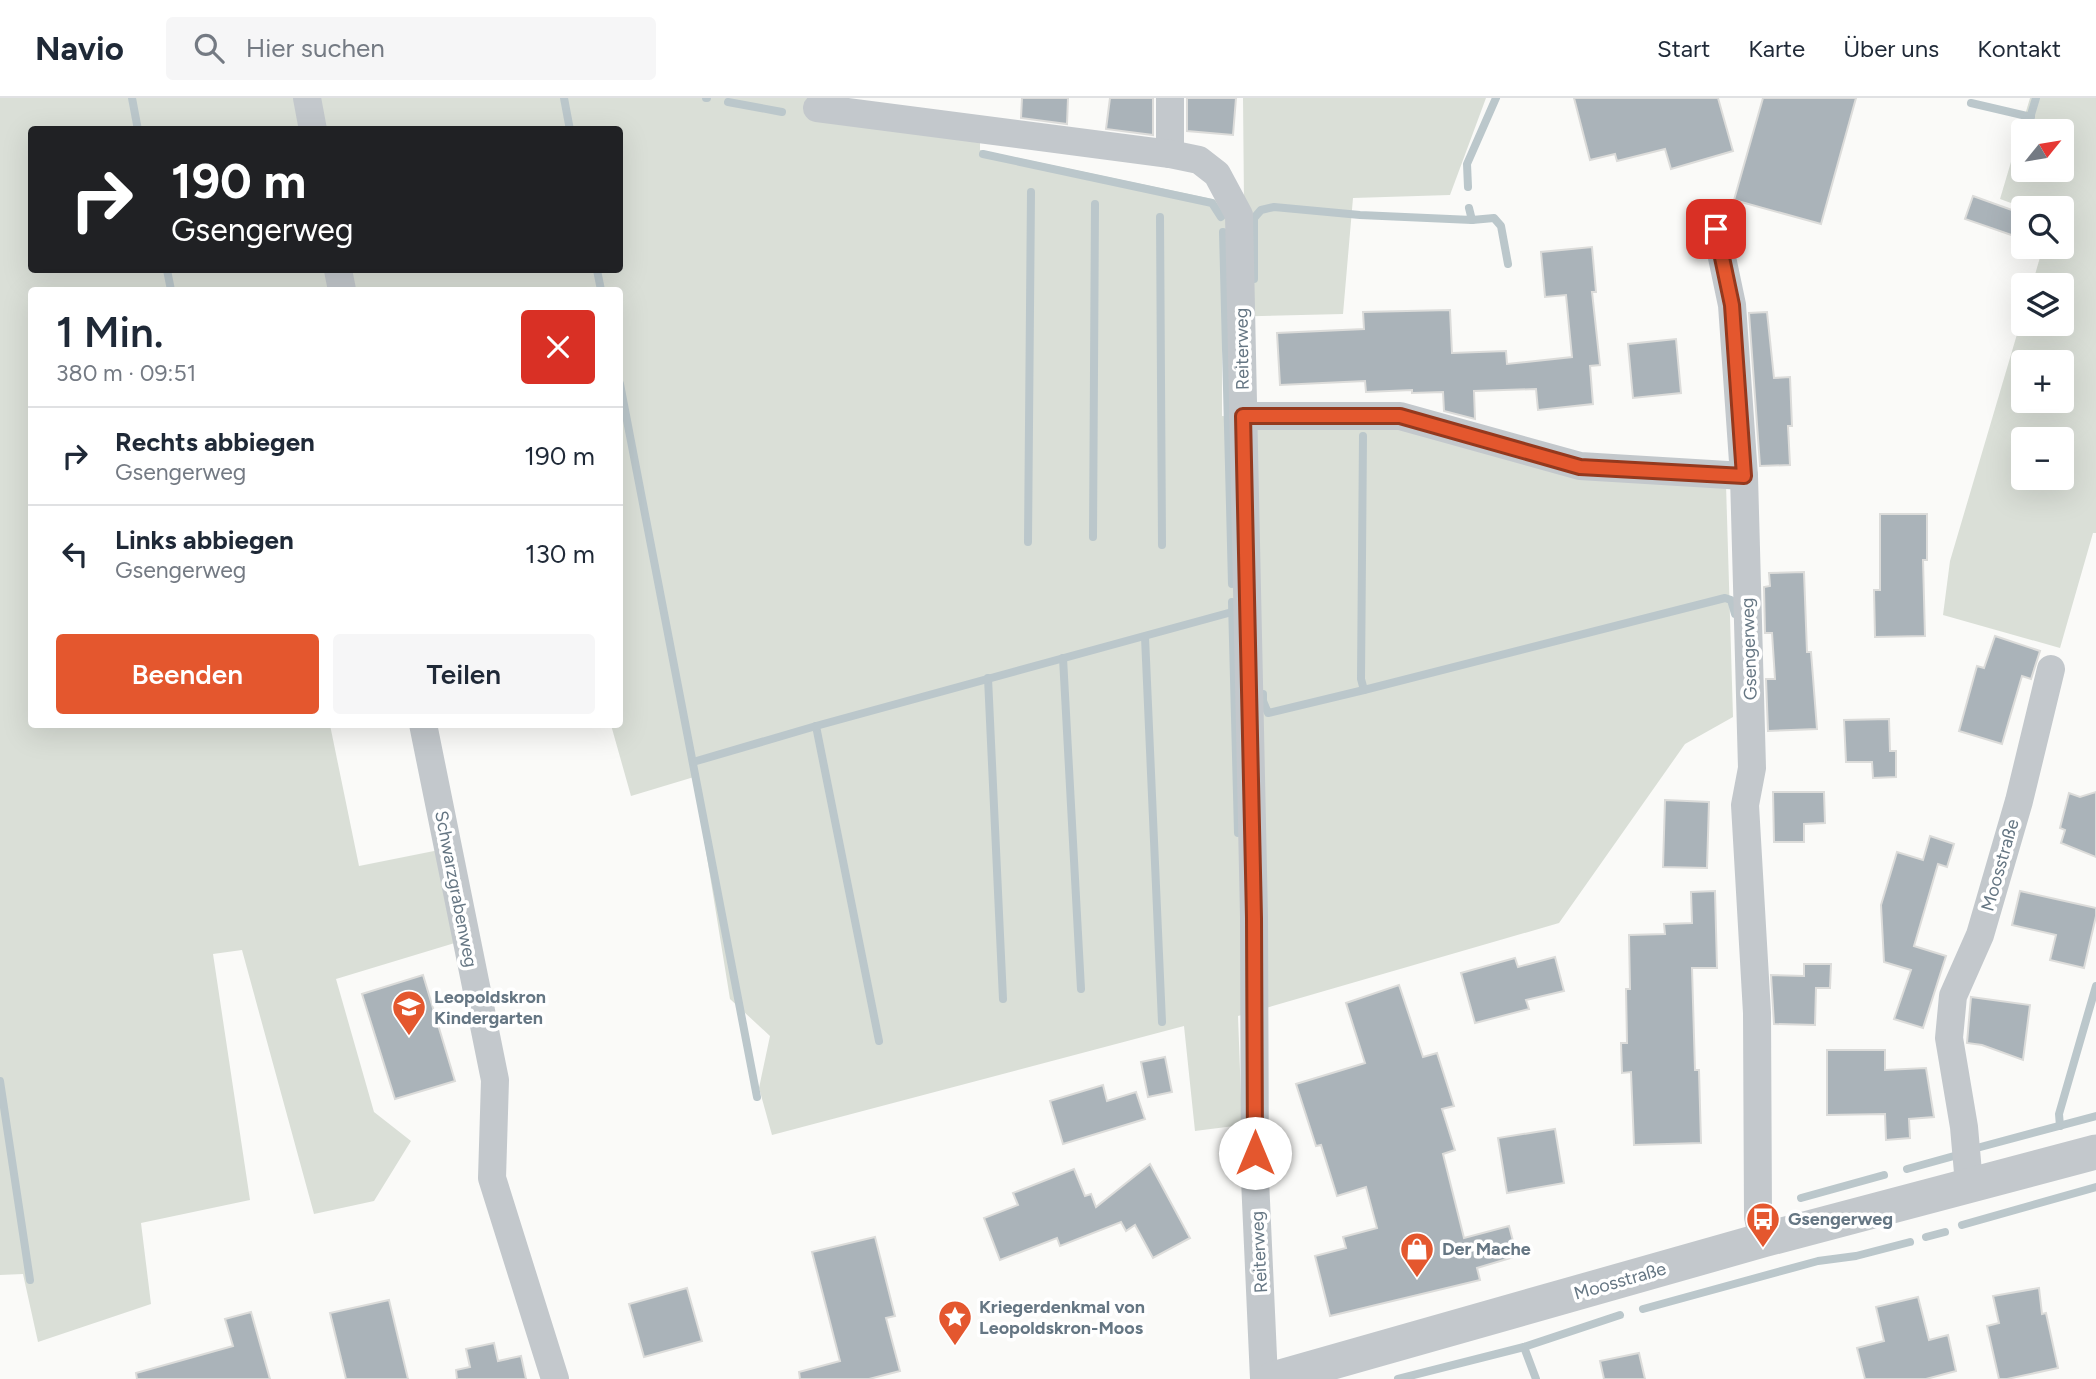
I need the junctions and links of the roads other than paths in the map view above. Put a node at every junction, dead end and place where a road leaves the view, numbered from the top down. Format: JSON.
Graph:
{"nodes":[{"id":1,"x":307,"y":98,"type":"edge"},
{"id":2,"x":1170,"y":98,"type":"edge"},
{"id":3,"x":817,"y":108,"type":"dead end"},
{"id":4,"x":312,"y":126,"type":"edge"},
{"id":5,"x":1170,"y":154,"type":"junction"},
{"id":6,"x":1716,"y":229,"type":"dead end"},
{"id":7,"x":1243,"y":416,"type":"junction"},
{"id":8,"x":1744,"y":476,"type":"junction"},
{"id":9,"x":2051,"y":669,"type":"dead end"},
{"id":10,"x":425,"y":728,"type":"edge"},
{"id":11,"x":2096,"y":1152,"type":"edge"},
{"id":12,"x":1969,"y":1184,"type":"junction"},
{"id":13,"x":1763,"y":1240,"type":"junction"},
{"id":14,"x":555,"y":1379,"type":"edge"},
{"id":15,"x":1264,"y":1379,"type":"edge"},
{"id":16,"x":1273,"y":1379,"type":"edge"}],
"edges":[{"from":1,"to":4,"type":"street"},
{"from":2,"to":5,"type":"street"},
{"from":3,"to":5,"type":"street","name":"Reiterweg"},
{"from":5,"to":7,"type":"street","name":"Reiterweg"},
{"from":6,"to":8,"type":"street","name":"Gsengerweg"},
{"from":7,"to":8,"type":"street"},
{"from":7,"to":15,"type":"street","name":"Reiterweg"},
{"from":8,"to":13,"type":"street","name":"Gsengerweg"},
{"from":9,"to":12,"type":"street","name":"Moosstraße"},
{"from":10,"to":14,"type":"street","name":"Schwarzgrabenweg"},
{"from":11,"to":12,"type":"street","name":"Moosstraße"},
{"from":12,"to":13,"type":"street","name":"Moosstraße"},
{"from":13,"to":16,"type":"street","name":"Moosstraße"}]}
